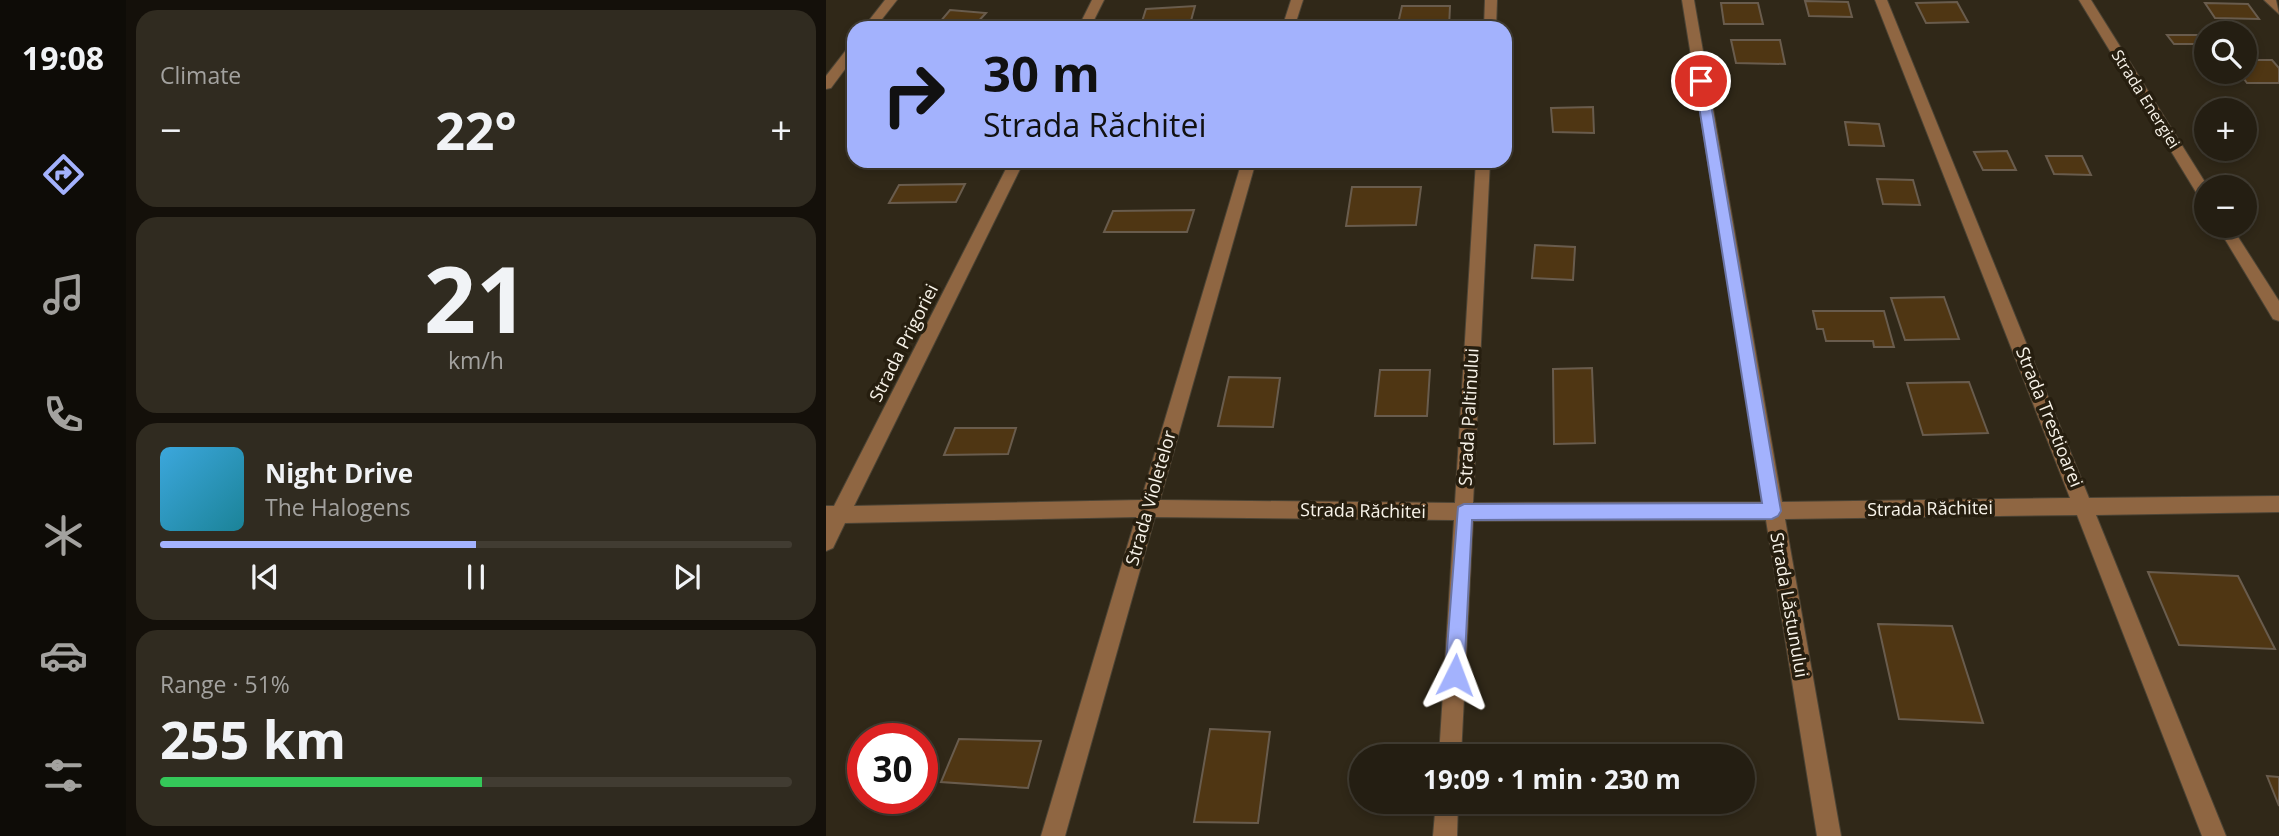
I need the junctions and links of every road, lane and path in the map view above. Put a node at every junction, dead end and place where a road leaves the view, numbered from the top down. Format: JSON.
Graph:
{"nodes":[{"id":1,"x":891,"y":0,"type":"edge"},
{"id":2,"x":1098,"y":0,"type":"edge"},
{"id":3,"x":1297,"y":0,"type":"edge"},
{"id":4,"x":1492,"y":0,"type":"edge"},
{"id":5,"x":1688,"y":0,"type":"edge"},
{"id":6,"x":1881,"y":0,"type":"edge"},
{"id":7,"x":2085,"y":0,"type":"edge"},
{"id":8,"x":2270,"y":0,"type":"edge"},
{"id":9,"x":2279,"y":10,"type":"edge"},
{"id":10,"x":874,"y":21,"type":"edge"},
{"id":11,"x":1088,"y":21,"type":"edge"},
{"id":12,"x":1290,"y":21,"type":"edge"},
{"id":13,"x":1490,"y":21,"type":"edge"},
{"id":14,"x":847,"y":57,"type":"edge"},
{"id":15,"x":826,"y":85,"type":"edge"},
{"id":16,"x":1013,"y":168,"type":"edge"},
{"id":17,"x":1248,"y":168,"type":"edge"},
{"id":18,"x":1483,"y":168,"type":"edge"},
{"id":19,"x":2194,"y":177,"type":"edge"},
{"id":20,"x":2231,"y":238,"type":"edge"},
{"id":21,"x":2279,"y":315,"type":"edge"},
{"id":22,"x":2279,"y":504,"type":"edge"},
{"id":23,"x":1148,"y":508,"type":"junction"},
{"id":24,"x":2085,"y":508,"type":"junction"},
{"id":25,"x":1772,"y":511,"type":"junction"},
{"id":26,"x":1464,"y":512,"type":"junction"},
{"id":27,"x":833,"y":515,"type":"edge"},
{"id":28,"x":826,"y":542,"type":"edge"},
{"id":29,"x":1451,"y":744,"type":"edge"},
{"id":30,"x":1446,"y":814,"type":"edge"},
{"id":31,"x":1053,"y":836,"type":"edge"},
{"id":32,"x":1445,"y":836,"type":"edge"},
{"id":33,"x":1829,"y":836,"type":"edge"},
{"id":34,"x":2214,"y":836,"type":"edge"}],
"edges":[{"from":1,"to":10,"type":"street"},
{"from":2,"to":11,"type":"street"},
{"from":3,"to":12,"type":"street"},
{"from":4,"to":13,"type":"street"},
{"from":5,"to":25,"type":"street","name":"Strada Lăstunului"},
{"from":6,"to":24,"type":"street","name":"Strada Trestioarei"},
{"from":7,"to":19,"type":"street","name":"Strada Energiei"},
{"from":8,"to":9,"type":"street"},
{"from":14,"to":15,"type":"street"},
{"from":16,"to":27,"type":"street","name":"Strada Prigoriei"},
{"from":17,"to":23,"type":"street","name":"Strada Violetelor"},
{"from":18,"to":26,"type":"street","name":"Strada Paltinului"},
{"from":20,"to":21,"type":"street"},
{"from":22,"to":24,"type":"street","name":"Strada Răchitei"},
{"from":23,"to":26,"type":"street","name":"Strada Răchitei"},
{"from":23,"to":27,"type":"street","name":"Strada Răchitei"},
{"from":23,"to":31,"type":"street","name":"Strada Violetelor"},
{"from":24,"to":25,"type":"street","name":"Strada Răchitei"},
{"from":24,"to":34,"type":"street","name":"Strada Trestioarei"},
{"from":25,"to":26,"type":"street","name":"Strada Răchitei"},
{"from":25,"to":33,"type":"street","name":"Strada Lăstunului"},
{"from":26,"to":29,"type":"street","name":"Strada Paltinului"},
{"from":27,"to":28,"type":"street","name":"Strada Prigoriei"},
{"from":30,"to":32,"type":"street"}]}
